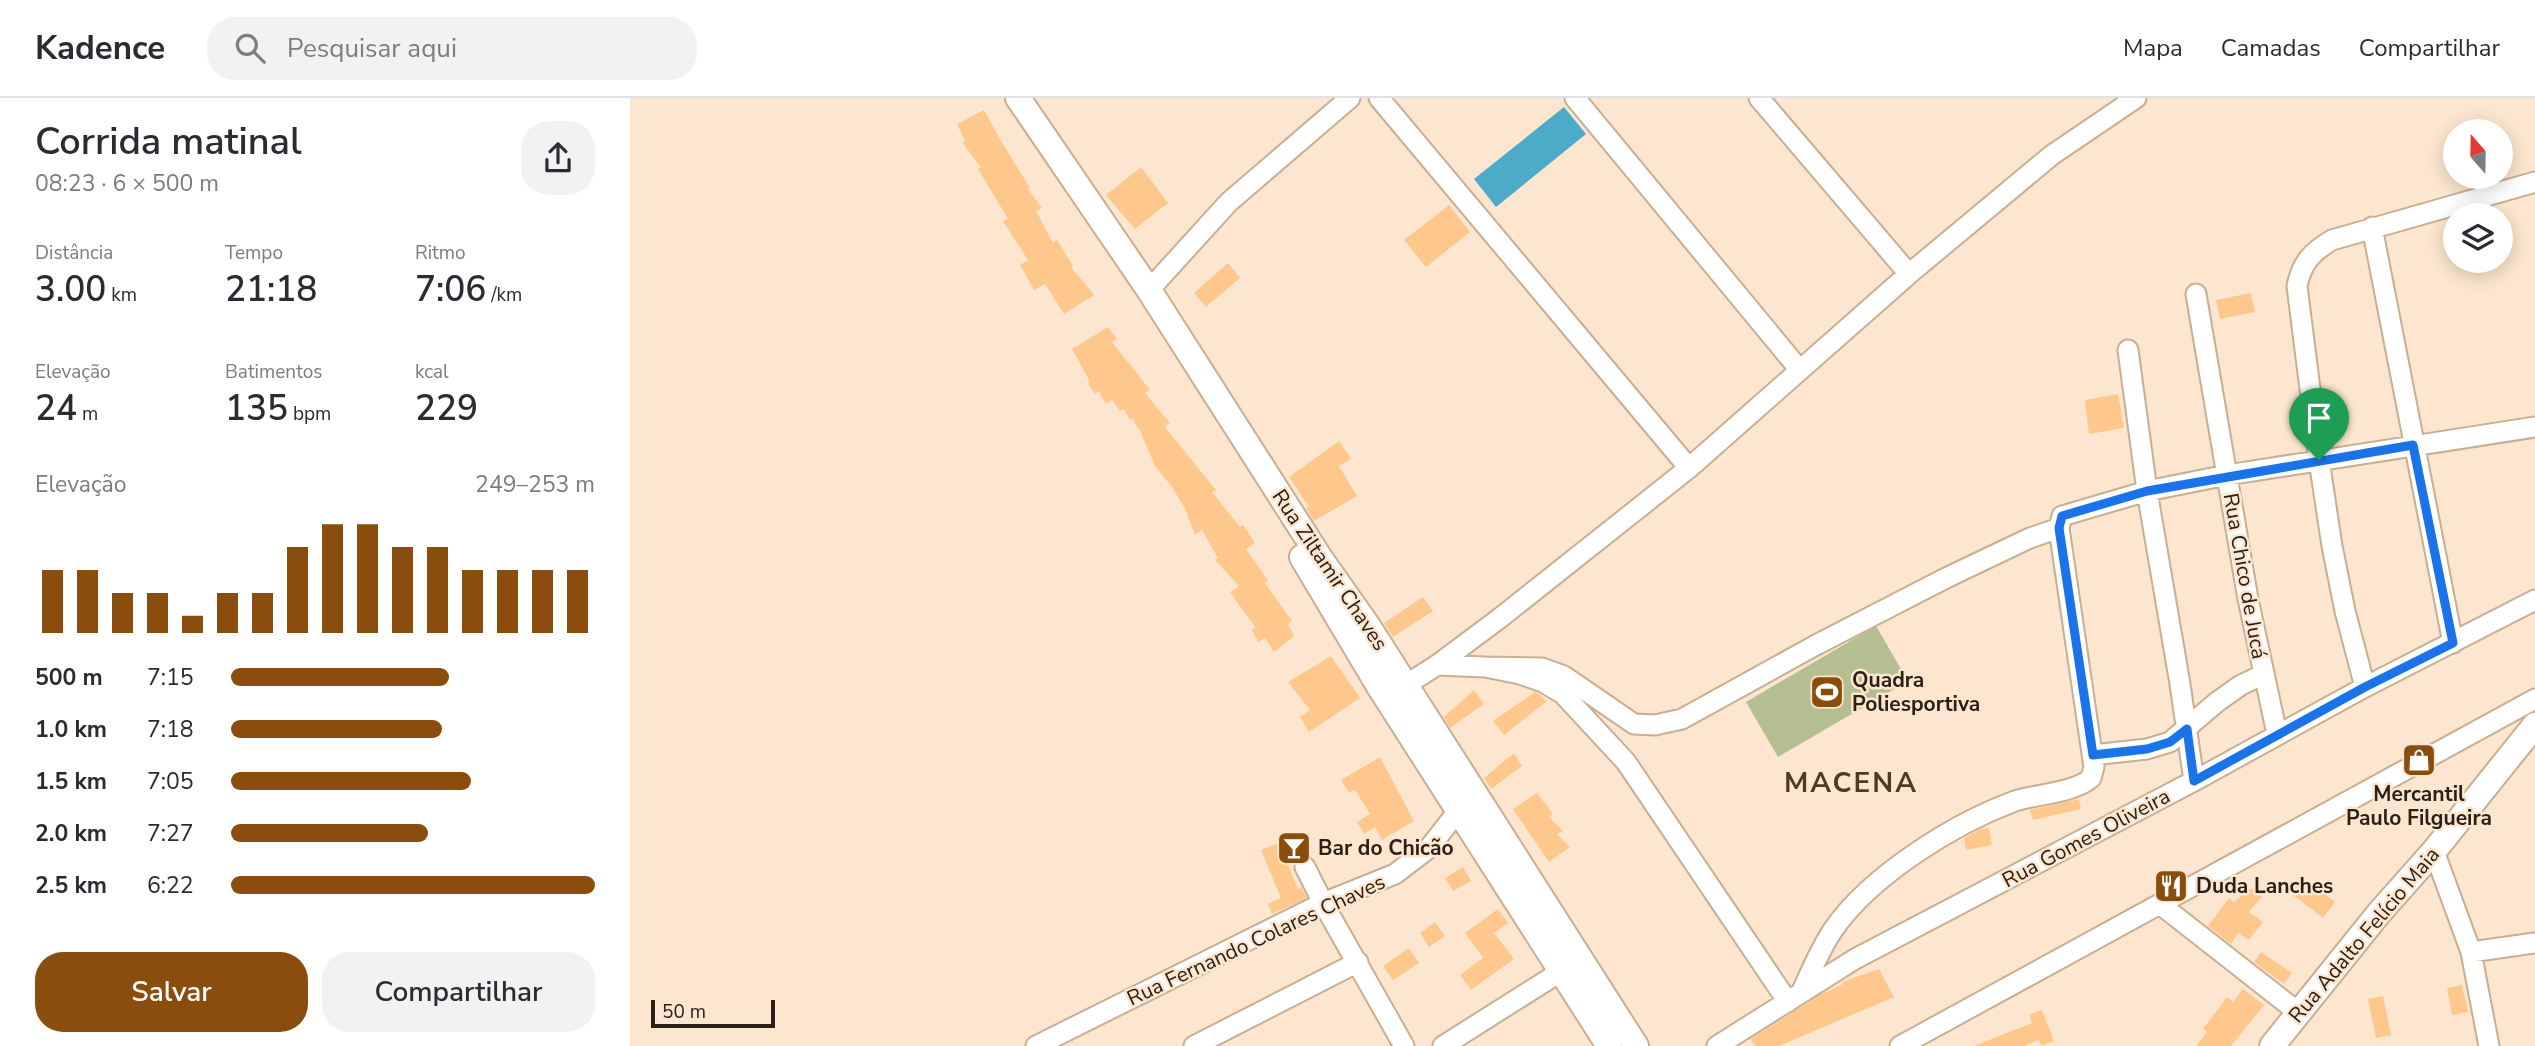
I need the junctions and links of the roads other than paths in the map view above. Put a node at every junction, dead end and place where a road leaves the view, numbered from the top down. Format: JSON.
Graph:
{"nodes":[{"id":1,"x":1004,"y":98,"type":"edge"},
{"id":2,"x":1018,"y":98,"type":"edge"},
{"id":3,"x":1350,"y":98,"type":"edge"},
{"id":4,"x":1379,"y":98,"type":"edge"},
{"id":5,"x":1575,"y":98,"type":"edge"},
{"id":6,"x":1759,"y":98,"type":"edge"},
{"id":7,"x":2136,"y":98,"type":"edge"},
{"id":8,"x":2535,"y":182,"type":"edge"},
{"id":9,"x":2372,"y":227,"type":"junction"},
{"id":10,"x":1909,"y":274,"type":"junction"},
{"id":11,"x":1149,"y":290,"type":"junction"},
{"id":12,"x":2196,"y":294,"type":"dead end"},
{"id":13,"x":2128,"y":350,"type":"dead end"},
{"id":14,"x":1189,"y":368,"type":"junction"},
{"id":15,"x":1799,"y":369,"type":"junction"},
{"id":16,"x":2535,"y":427,"type":"edge"},
{"id":17,"x":2413,"y":445,"type":"junction"},
{"id":18,"x":2319,"y":460,"type":"junction"},
{"id":19,"x":1689,"y":468,"type":"junction"},
{"id":20,"x":2227,"y":475,"type":"junction"},
{"id":21,"x":2147,"y":491,"type":"junction"},
{"id":22,"x":2059,"y":528,"type":"junction"},
{"id":23,"x":2535,"y":600,"type":"edge"},
{"id":24,"x":1359,"y":632,"type":"junction"},
{"id":25,"x":2453,"y":643,"type":"junction"},
{"id":26,"x":1437,"y":665,"type":"junction"},
{"id":27,"x":1485,"y":667,"type":"junction"},
{"id":28,"x":2264,"y":674,"type":"junction"},
{"id":29,"x":1406,"y":684,"type":"junction"},
{"id":30,"x":2365,"y":687,"type":"junction"},
{"id":31,"x":2535,"y":699,"type":"edge"},
{"id":32,"x":2535,"y":725,"type":"edge"},
{"id":33,"x":2187,"y":729,"type":"junction"},
{"id":34,"x":2277,"y":734,"type":"junction"},
{"id":35,"x":2093,"y":755,"type":"junction"},
{"id":36,"x":2194,"y":781,"type":"junction"},
{"id":37,"x":1458,"y":811,"type":"junction"},
{"id":38,"x":2434,"y":851,"type":"junction"},
{"id":39,"x":1305,"y":867,"type":"dead end"},
{"id":40,"x":1323,"y":903,"type":"junction"},
{"id":41,"x":2161,"y":905,"type":"junction"},
{"id":42,"x":2535,"y":943,"type":"edge"},
{"id":43,"x":2470,"y":952,"type":"junction"},
{"id":44,"x":1357,"y":962,"type":"junction"},
{"id":45,"x":1560,"y":972,"type":"junction"},
{"id":46,"x":1795,"y":997,"type":"junction"},
{"id":47,"x":2299,"y":1013,"type":"junction"},
{"id":48,"x":1036,"y":1046,"type":"edge"},
{"id":49,"x":1194,"y":1046,"type":"edge"},
{"id":50,"x":1404,"y":1046,"type":"edge"},
{"id":51,"x":1443,"y":1046,"type":"edge"},
{"id":52,"x":1609,"y":1046,"type":"edge"},
{"id":53,"x":1636,"y":1046,"type":"edge"},
{"id":54,"x":1717,"y":1046,"type":"edge"},
{"id":55,"x":1900,"y":1046,"type":"edge"},
{"id":56,"x":2272,"y":1046,"type":"edge"},
{"id":57,"x":2489,"y":1046,"type":"edge"}],
"edges":[{"from":1,"to":14,"type":"street","name":"Rua Ziltamir Chaves"},
{"from":2,"to":11,"type":"street","name":"Rua Ziltamir Chaves"},
{"from":3,"to":11,"type":"street"},
{"from":4,"to":19,"type":"street"},
{"from":5,"to":15,"type":"street"},
{"from":6,"to":10,"type":"street"},
{"from":7,"to":10,"type":"street"},
{"from":8,"to":9,"type":"street"},
{"from":9,"to":17,"type":"street"},
{"from":9,"to":18,"type":"street"},
{"from":10,"to":15,"type":"street"},
{"from":11,"to":14,"type":"street","name":"Rua Ziltamir Chaves"},
{"from":12,"to":20,"type":"street","name":"Rua Chico de Jucá"},
{"from":13,"to":21,"type":"street"},
{"from":14,"to":24,"type":"street","name":"Rua Ziltamir Chaves"},
{"from":15,"to":19,"type":"street"},
{"from":16,"to":17,"type":"street"},
{"from":17,"to":18,"type":"street"},
{"from":17,"to":25,"type":"street"},
{"from":18,"to":20,"type":"street"},
{"from":18,"to":30,"type":"street"},
{"from":19,"to":26,"type":"street"},
{"from":20,"to":21,"type":"street"},
{"from":20,"to":28,"type":"street","name":"Rua Chico de Jucá"},
{"from":21,"to":22,"type":"street"},
{"from":21,"to":33,"type":"street"},
{"from":22,"to":27,"type":"street"},
{"from":22,"to":35,"type":"street"},
{"from":23,"to":25,"type":"street","name":"Rua Gomes Oliveira"},
{"from":24,"to":29,"type":"street","name":"Rua Ziltamir Chaves"},
{"from":24,"to":37,"type":"street","name":"Rua Ziltamir Chaves"},
{"from":25,"to":30,"type":"street","name":"Rua Gomes Oliveira"},
{"from":26,"to":27,"type":"street"},
{"from":26,"to":29,"type":"street"},
{"from":27,"to":46,"type":"street"},
{"from":28,"to":33,"type":"street"},
{"from":28,"to":34,"type":"street","name":"Rua Chico de Jucá"},
{"from":29,"to":53,"type":"street","name":"Rua Ziltamir Chaves"},
{"from":30,"to":34,"type":"street","name":"Rua Gomes Oliveira"},
{"from":31,"to":41,"type":"street"},
{"from":32,"to":38,"type":"street","name":"Rua Adalto Felício Maia"},
{"from":33,"to":35,"type":"street"},
{"from":33,"to":36,"type":"street"},
{"from":34,"to":36,"type":"street","name":"Rua Gomes Oliveira"},
{"from":35,"to":46,"type":"street"},
{"from":36,"to":46,"type":"street","name":"Rua Gomes Oliveira"},
{"from":37,"to":40,"type":"street","name":"Rua Fernando Colares Chaves"},
{"from":37,"to":45,"type":"street","name":"Rua Ziltamir Chaves"},
{"from":38,"to":43,"type":"street"},
{"from":38,"to":47,"type":"street","name":"Rua Adalto Felício Maia"},
{"from":39,"to":40,"type":"street"},
{"from":40,"to":44,"type":"street"},
{"from":40,"to":48,"type":"street","name":"Rua Fernando Colares Chaves"},
{"from":41,"to":47,"type":"street"},
{"from":41,"to":55,"type":"street"},
{"from":42,"to":43,"type":"street"},
{"from":43,"to":57,"type":"street"},
{"from":44,"to":49,"type":"street"},
{"from":44,"to":50,"type":"street"},
{"from":45,"to":51,"type":"street"},
{"from":45,"to":52,"type":"street","name":"Rua Ziltamir Chaves"},
{"from":46,"to":54,"type":"street","name":"Rua Gomes Oliveira"},
{"from":47,"to":56,"type":"street","name":"Rua Adalto Felício Maia"}]}
